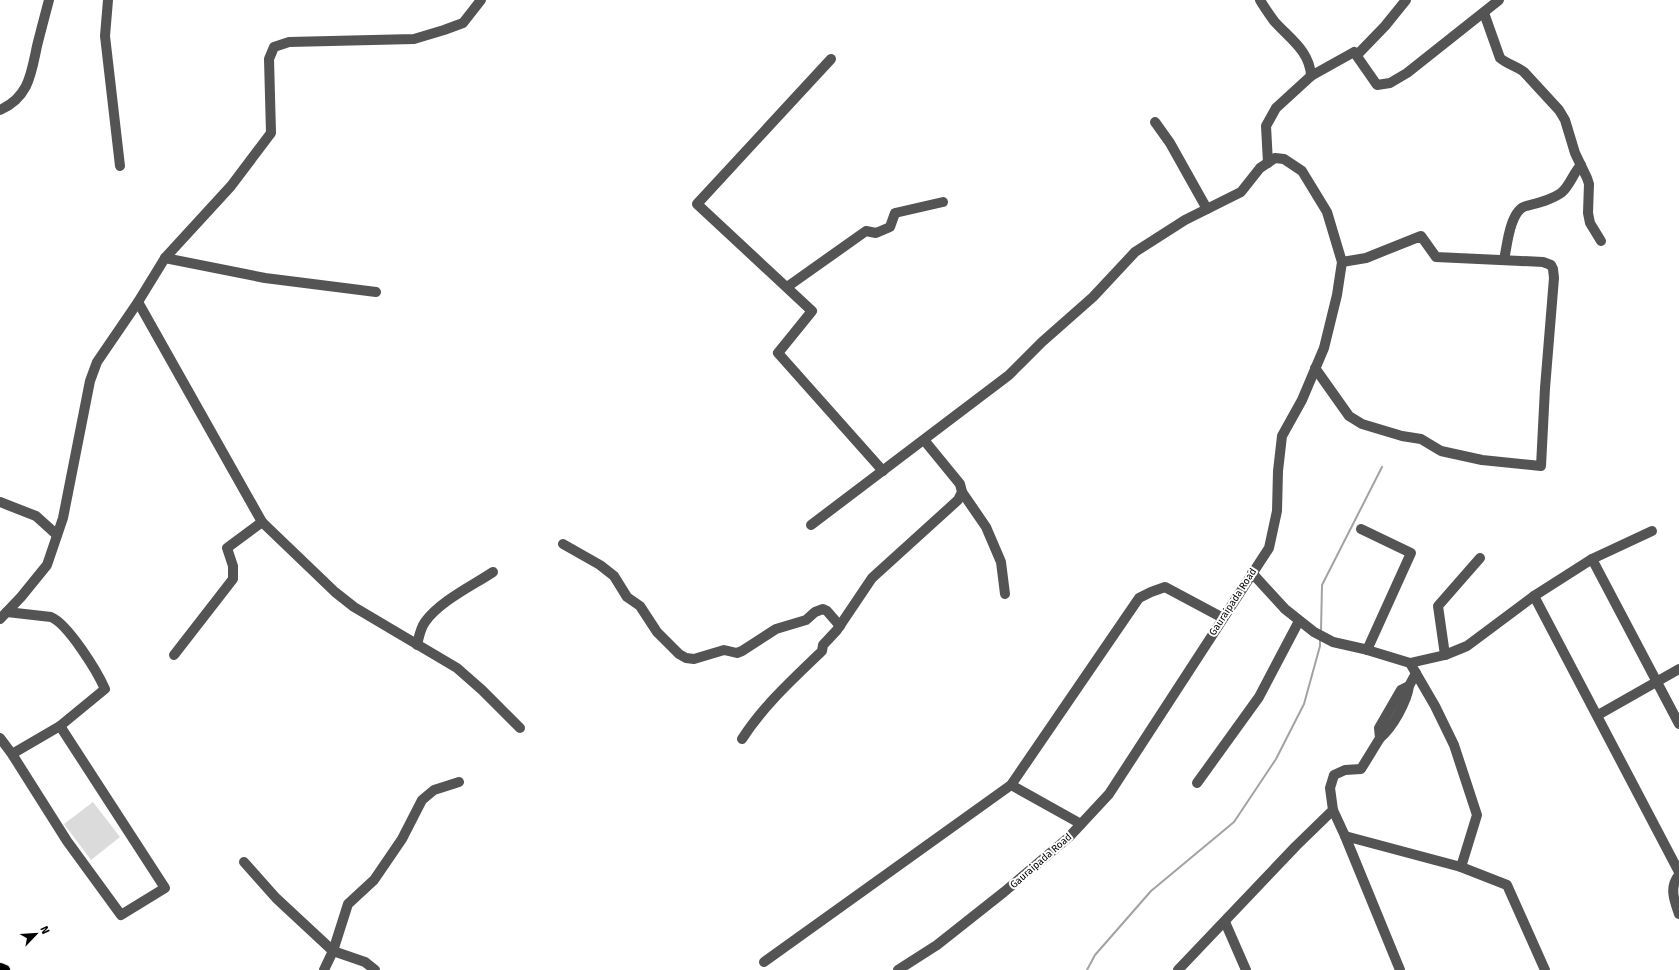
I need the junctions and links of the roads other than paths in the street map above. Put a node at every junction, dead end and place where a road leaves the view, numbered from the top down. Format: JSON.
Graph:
{"nodes":[{"id":1,"x":49,"y":0,"type":"edge"},
{"id":2,"x":108,"y":0,"type":"edge"},
{"id":3,"x":481,"y":0,"type":"edge"},
{"id":4,"x":1260,"y":0,"type":"edge"},
{"id":5,"x":1406,"y":0,"type":"edge"},
{"id":6,"x":1499,"y":0,"type":"edge"},
{"id":7,"x":1484,"y":12,"type":"junction"},
{"id":8,"x":1357,"y":55,"type":"junction"},
{"id":9,"x":831,"y":59,"type":"dead end"},
{"id":10,"x":1310,"y":76,"type":"junction"},
{"id":11,"x":0,"y":110,"type":"edge"},
{"id":12,"x":1155,"y":122,"type":"dead end"},
{"id":13,"x":1268,"y":163,"type":"junction"},
{"id":14,"x":1581,"y":165,"type":"junction"},
{"id":15,"x":120,"y":166,"type":"dead end"},
{"id":16,"x":943,"y":202,"type":"dead end"},
{"id":17,"x":1207,"y":209,"type":"junction"},
{"id":18,"x":1601,"y":242,"type":"dead end"},
{"id":19,"x":165,"y":258,"type":"junction"},
{"id":20,"x":1504,"y":260,"type":"junction"},
{"id":21,"x":1342,"y":262,"type":"junction"},
{"id":22,"x":786,"y":287,"type":"junction"},
{"id":23,"x":376,"y":292,"type":"dead end"},
{"id":24,"x":138,"y":302,"type":"junction"},
{"id":25,"x":1315,"y":368,"type":"junction"},
{"id":26,"x":924,"y":440,"type":"junction"},
{"id":27,"x":883,"y":471,"type":"junction"},
{"id":28,"x":962,"y":492,"type":"junction"},
{"id":29,"x":0,"y":502,"type":"edge"},
{"id":30,"x":262,"y":522,"type":"junction"},
{"id":31,"x":811,"y":525,"type":"dead end"},
{"id":32,"x":1361,"y":529,"type":"dead end"},
{"id":33,"x":1652,"y":531,"type":"dead end"},
{"id":34,"x":57,"y":535,"type":"junction"},
{"id":35,"x":563,"y":544,"type":"dead end"},
{"id":36,"x":1480,"y":558,"type":"dead end"},
{"id":37,"x":1592,"y":559,"type":"junction"},
{"id":38,"x":493,"y":572,"type":"dead end"},
{"id":39,"x":1252,"y":573,"type":"junction"},
{"id":40,"x":1005,"y":594,"type":"dead end"},
{"id":41,"x":1534,"y":596,"type":"junction"},
{"id":42,"x":3,"y":615,"type":"edge"},
{"id":43,"x":1223,"y":618,"type":"junction"},
{"id":44,"x":1299,"y":621,"type":"junction"},
{"id":45,"x":840,"y":626,"type":"junction"},
{"id":46,"x":417,"y":645,"type":"junction"},
{"id":47,"x":1367,"y":650,"type":"junction"},
{"id":48,"x":174,"y":655,"type":"dead end"},
{"id":49,"x":1445,"y":655,"type":"junction"},
{"id":50,"x":1410,"y":663,"type":"junction"},
{"id":51,"x":1679,"y":669,"type":"edge"},
{"id":52,"x":1416,"y":673,"type":"junction"},
{"id":53,"x":1657,"y":682,"type":"junction"},
{"id":54,"x":1598,"y":715,"type":"junction"},
{"id":55,"x":1679,"y":724,"type":"edge"},
{"id":56,"x":60,"y":726,"type":"junction"},
{"id":57,"x":520,"y":728,"type":"dead end"},
{"id":58,"x":0,"y":738,"type":"edge"},
{"id":59,"x":742,"y":739,"type":"dead end"},
{"id":60,"x":12,"y":754,"type":"junction"},
{"id":61,"x":458,"y":782,"type":"dead end"},
{"id":62,"x":1197,"y":783,"type":"dead end"},
{"id":63,"x":1010,"y":785,"type":"junction"},
{"id":64,"x":1333,"y":810,"type":"junction"},
{"id":65,"x":1081,"y":824,"type":"junction"},
{"id":66,"x":1344,"y":836,"type":"junction"},
{"id":67,"x":244,"y":862,"type":"dead end"},
{"id":68,"x":1461,"y":867,"type":"junction"},
{"id":69,"x":1679,"y":873,"type":"edge"},
{"id":70,"x":1679,"y":914,"type":"edge"},
{"id":71,"x":1225,"y":922,"type":"junction"},
{"id":72,"x":333,"y":951,"type":"junction"},
{"id":73,"x":764,"y":962,"type":"dead end"},
{"id":74,"x":0,"y":968,"type":"edge"},
{"id":75,"x":5,"y":970,"type":"edge"},
{"id":76,"x":324,"y":970,"type":"edge"},
{"id":77,"x":375,"y":970,"type":"edge"},
{"id":78,"x":898,"y":970,"type":"edge"},
{"id":79,"x":1178,"y":970,"type":"edge"},
{"id":80,"x":1246,"y":970,"type":"edge"},
{"id":81,"x":1400,"y":970,"type":"edge"},
{"id":82,"x":1545,"y":970,"type":"edge"}],
"edges":[{"from":1,"to":11,"type":"street"},
{"from":2,"to":15,"type":"street"},
{"from":3,"to":19,"type":"street"},
{"from":4,"to":10,"type":"street"},
{"from":5,"to":8,"type":"street"},
{"from":6,"to":7,"type":"street"},
{"from":7,"to":8,"type":"street"},
{"from":7,"to":14,"type":"street"},
{"from":8,"to":10,"type":"street"},
{"from":9,"to":22,"type":"street"},
{"from":10,"to":13,"type":"street"},
{"from":12,"to":17,"type":"street"},
{"from":13,"to":17,"type":"street"},
{"from":13,"to":21,"type":"street","name":"Gauraipada Road"},
{"from":14,"to":18,"type":"street"},
{"from":14,"to":20,"type":"street"},
{"from":16,"to":22,"type":"street"},
{"from":17,"to":26,"type":"street"},
{"from":19,"to":23,"type":"street"},
{"from":19,"to":24,"type":"street"},
{"from":20,"to":21,"type":"street"},
{"from":20,"to":25,"type":"street"},
{"from":21,"to":25,"type":"street","name":"Gauraipada Road"},
{"from":22,"to":27,"type":"street"},
{"from":24,"to":30,"type":"street"},
{"from":24,"to":34,"type":"street"},
{"from":25,"to":39,"type":"street","name":"Gauraipada Road"},
{"from":26,"to":27,"type":"street"},
{"from":26,"to":28,"type":"street"},
{"from":27,"to":31,"type":"street"},
{"from":28,"to":40,"type":"street"},
{"from":28,"to":45,"type":"street"},
{"from":29,"to":34,"type":"street"},
{"from":30,"to":46,"type":"street"},
{"from":30,"to":48,"type":"street"},
{"from":32,"to":47,"type":"street"},
{"from":33,"to":37,"type":"street"},
{"from":34,"to":42,"type":"street"},
{"from":35,"to":45,"type":"street"},
{"from":36,"to":49,"type":"street"},
{"from":37,"to":41,"type":"street"},
{"from":37,"to":53,"type":"street"},
{"from":38,"to":46,"type":"street"},
{"from":39,"to":43,"type":"street","name":"Gauraipada Road"},
{"from":39,"to":44,"type":"street"},
{"from":41,"to":49,"type":"street"},
{"from":41,"to":54,"type":"street"},
{"from":42,"to":56,"type":"street"},
{"from":43,"to":63,"type":"street"},
{"from":43,"to":65,"type":"street","name":"Gauraipada Road"},
{"from":44,"to":47,"type":"street"},
{"from":44,"to":62,"type":"street"},
{"from":45,"to":59,"type":"street"},
{"from":46,"to":57,"type":"street"},
{"from":47,"to":50,"type":"street"},
{"from":49,"to":50,"type":"street"},
{"from":50,"to":52,"type":"street"},
{"from":51,"to":53,"type":"street"},
{"from":52,"to":64,"type":"street"},
{"from":52,"to":68,"type":"street"},
{"from":53,"to":54,"type":"street"},
{"from":53,"to":55,"type":"street"},
{"from":54,"to":69,"type":"street"},
{"from":56,"to":60,"type":"street"},
{"from":56,"to":60,"type":"street"},
{"from":58,"to":60,"type":"street"},
{"from":61,"to":72,"type":"street"},
{"from":63,"to":65,"type":"street"},
{"from":63,"to":73,"type":"street"},
{"from":64,"to":66,"type":"street"},
{"from":64,"to":71,"type":"street"},
{"from":65,"to":78,"type":"street","name":"Gauraipada Road"},
{"from":66,"to":68,"type":"street"},
{"from":66,"to":81,"type":"street"},
{"from":67,"to":72,"type":"street"},
{"from":68,"to":82,"type":"street"},
{"from":69,"to":70,"type":"street"},
{"from":71,"to":79,"type":"street"},
{"from":71,"to":80,"type":"street"},
{"from":72,"to":76,"type":"street"},
{"from":72,"to":77,"type":"street"},
{"from":74,"to":75,"type":"main road"}]}
